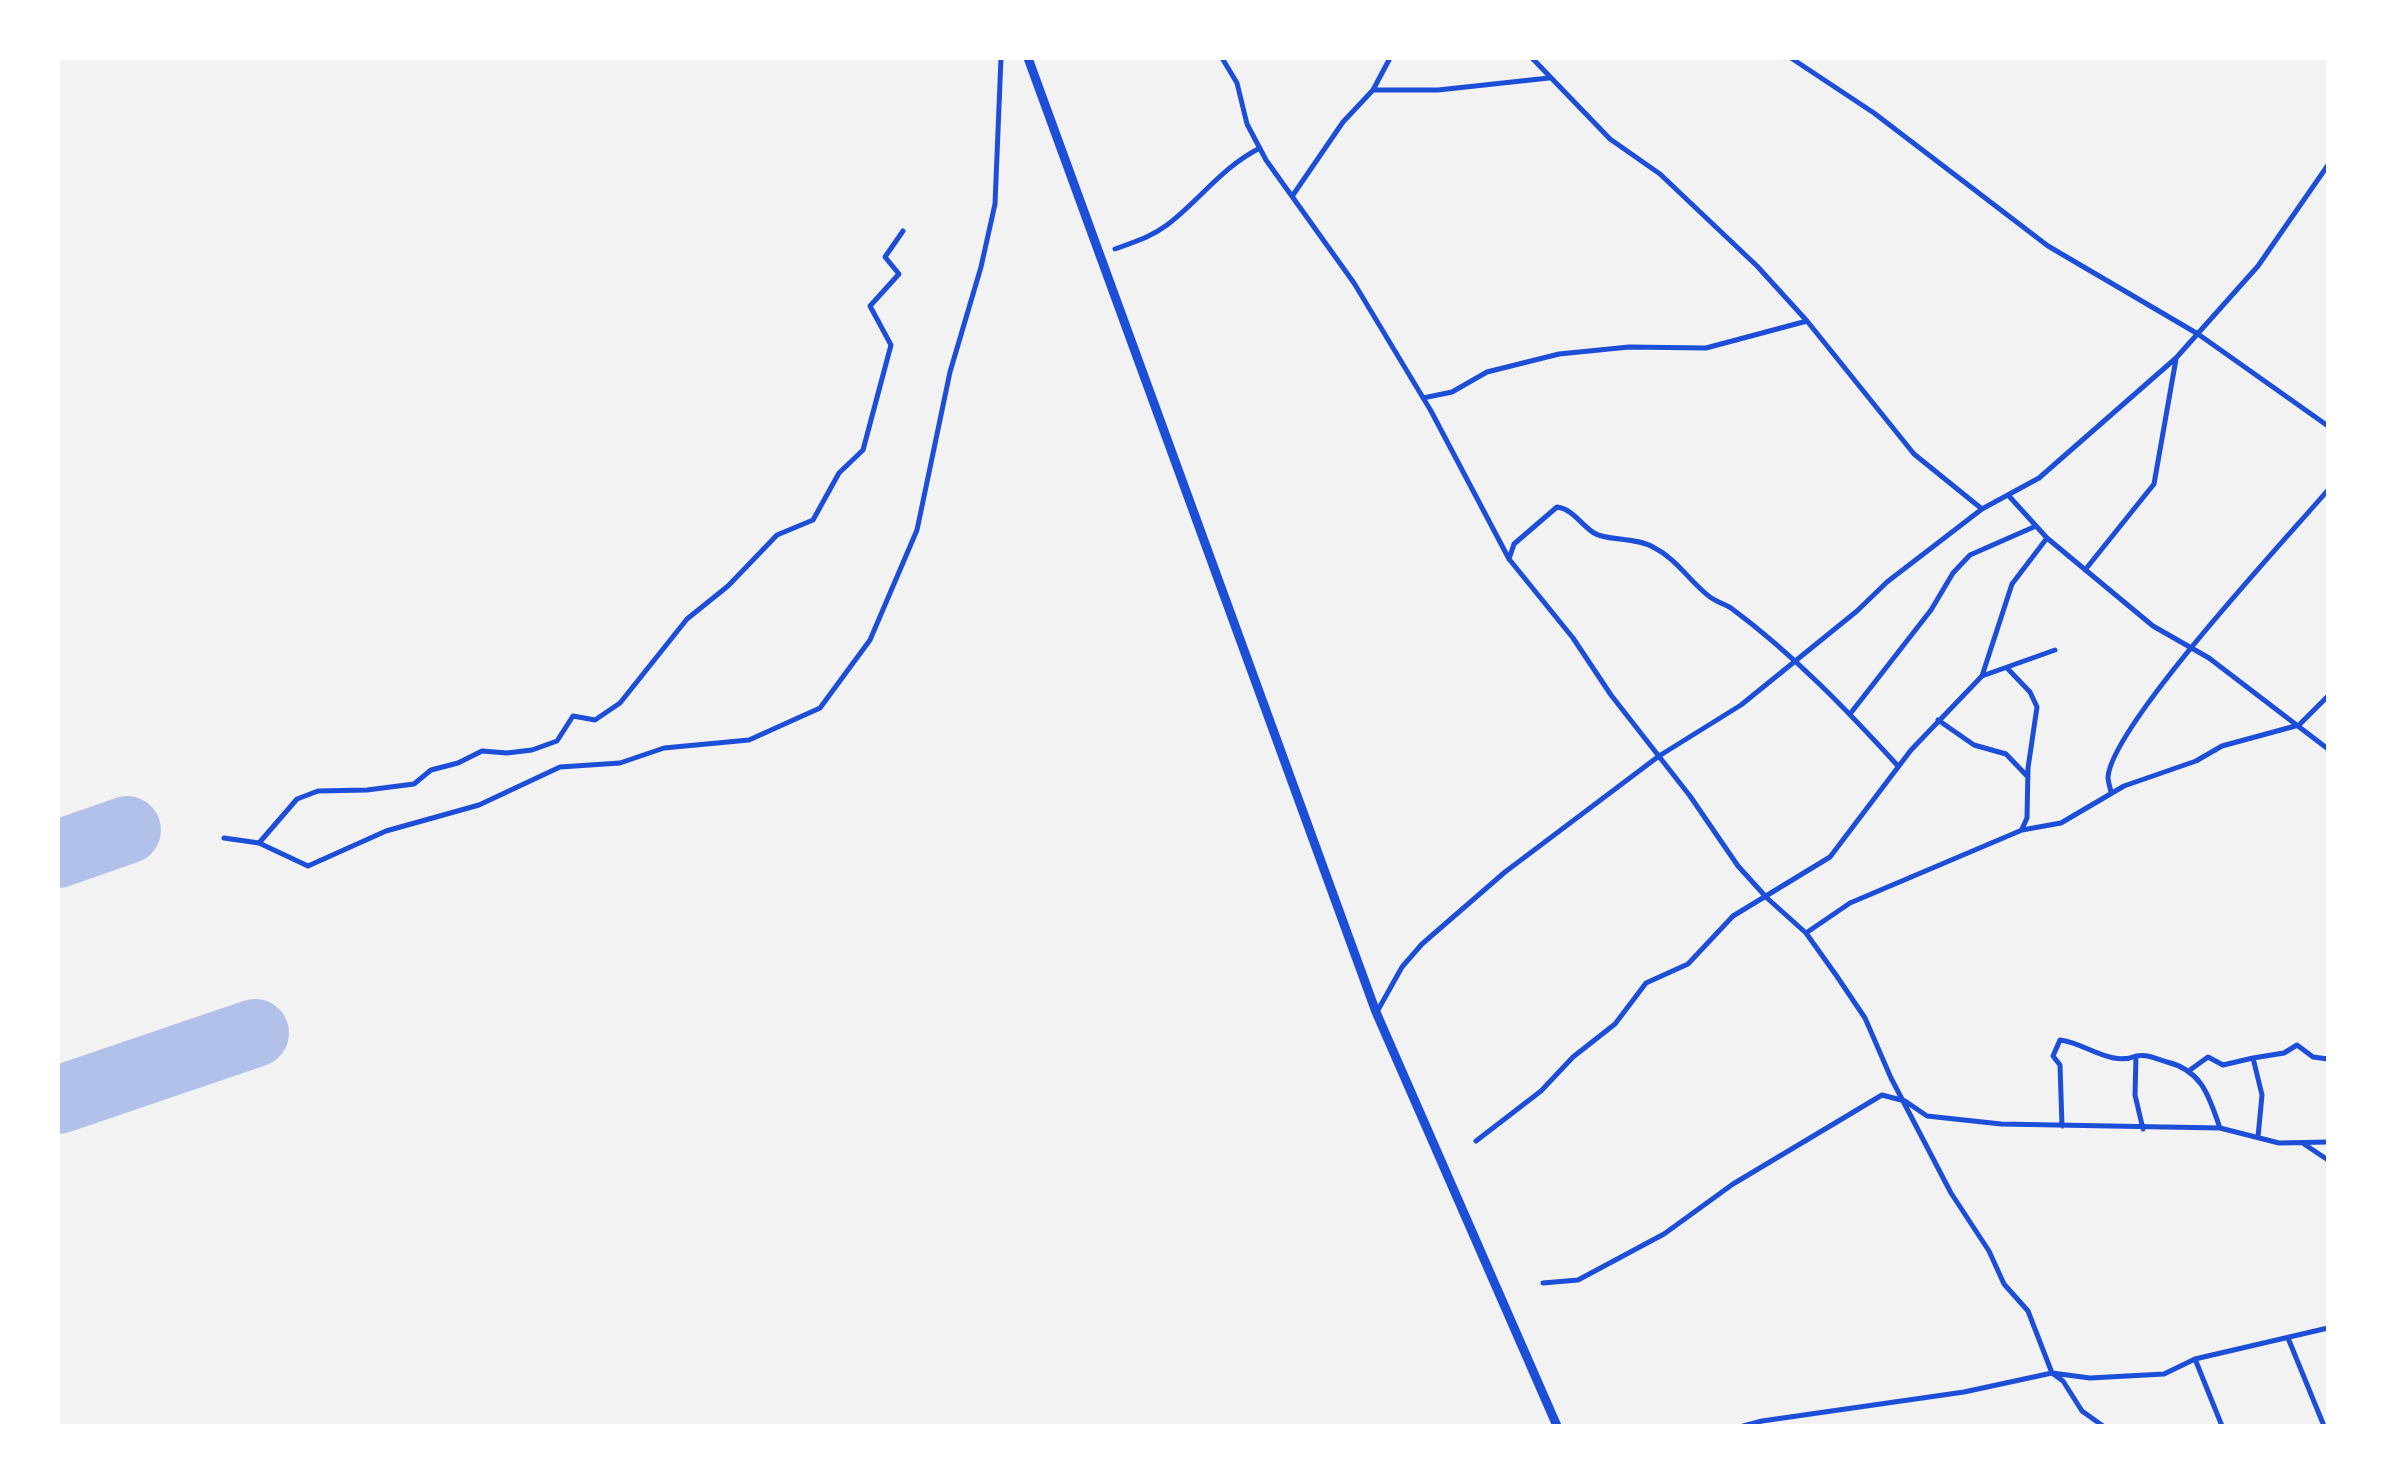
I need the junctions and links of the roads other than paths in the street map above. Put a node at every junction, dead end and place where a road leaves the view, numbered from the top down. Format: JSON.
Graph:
{"nodes":[{"id":1,"x":1000,"y":58,"type":"edge"},
{"id":2,"x":1028,"y":58,"type":"edge"},
{"id":3,"x":1222,"y":58,"type":"edge"},
{"id":4,"x":1390,"y":58,"type":"edge"},
{"id":5,"x":1532,"y":58,"type":"edge"},
{"id":6,"x":1792,"y":58,"type":"edge"},
{"id":7,"x":1549,"y":78,"type":"junction"},
{"id":8,"x":1373,"y":90,"type":"junction"},
{"id":9,"x":1260,"y":148,"type":"junction"},
{"id":10,"x":2328,"y":164,"type":"edge"},
{"id":11,"x":1293,"y":195,"type":"junction"},
{"id":12,"x":902,"y":231,"type":"dead end"},
{"id":13,"x":1115,"y":249,"type":"dead end"},
{"id":14,"x":1808,"y":321,"type":"junction"},
{"id":15,"x":2198,"y":334,"type":"junction"},
{"id":16,"x":2176,"y":358,"type":"junction"},
{"id":17,"x":1423,"y":398,"type":"junction"},
{"id":18,"x":2328,"y":426,"type":"edge"},
{"id":19,"x":2328,"y":490,"type":"edge"},
{"id":20,"x":2008,"y":495,"type":"junction"},
{"id":21,"x":1982,"y":509,"type":"junction"},
{"id":22,"x":2038,"y":525,"type":"junction"},
{"id":23,"x":2047,"y":538,"type":"junction"},
{"id":24,"x":1509,"y":560,"type":"junction"},
{"id":25,"x":2085,"y":570,"type":"junction"},
{"id":26,"x":2193,"y":647,"type":"junction"},
{"id":27,"x":2054,"y":650,"type":"dead end"},
{"id":28,"x":1795,"y":661,"type":"junction"},
{"id":29,"x":2008,"y":669,"type":"junction"},
{"id":30,"x":1982,"y":676,"type":"junction"},
{"id":31,"x":2328,"y":696,"type":"edge"},
{"id":32,"x":1850,"y":714,"type":"junction"},
{"id":33,"x":1938,"y":720,"type":"junction"},
{"id":34,"x":2299,"y":725,"type":"junction"},
{"id":35,"x":2328,"y":749,"type":"edge"},
{"id":36,"x":1658,"y":756,"type":"junction"},
{"id":37,"x":1898,"y":766,"type":"junction"},
{"id":38,"x":2028,"y":777,"type":"junction"},
{"id":39,"x":2111,"y":792,"type":"junction"},
{"id":40,"x":2022,"y":830,"type":"junction"},
{"id":41,"x":224,"y":838,"type":"dead end"},
{"id":42,"x":259,"y":842,"type":"junction"},
{"id":43,"x":1766,"y":898,"type":"junction"},
{"id":44,"x":1806,"y":934,"type":"junction"},
{"id":45,"x":1376,"y":1012,"type":"junction"},
{"id":46,"x":2136,"y":1056,"type":"junction"},
{"id":47,"x":2253,"y":1058,"type":"junction"},
{"id":48,"x":2328,"y":1059,"type":"edge"},
{"id":49,"x":2189,"y":1070,"type":"junction"},
{"id":50,"x":1905,"y":1101,"type":"junction"},
{"id":51,"x":2062,"y":1126,"type":"junction"},
{"id":52,"x":2220,"y":1128,"type":"junction"},
{"id":53,"x":2143,"y":1129,"type":"junction"},
{"id":54,"x":2258,"y":1138,"type":"junction"},
{"id":55,"x":1476,"y":1140,"type":"dead end"},
{"id":56,"x":2302,"y":1142,"type":"junction"},
{"id":57,"x":2328,"y":1142,"type":"edge"},
{"id":58,"x":2328,"y":1160,"type":"edge"},
{"id":59,"x":1543,"y":1283,"type":"dead end"},
{"id":60,"x":2328,"y":1328,"type":"edge"},
{"id":61,"x":2288,"y":1338,"type":"junction"},
{"id":62,"x":2195,"y":1359,"type":"junction"},
{"id":63,"x":2052,"y":1373,"type":"junction"},
{"id":64,"x":1557,"y":1426,"type":"edge"},
{"id":65,"x":1743,"y":1426,"type":"edge"},
{"id":66,"x":2103,"y":1426,"type":"edge"},
{"id":67,"x":2222,"y":1426,"type":"edge"},
{"id":68,"x":2324,"y":1426,"type":"edge"}],
"edges":[{"from":1,"to":42,"type":"street"},
{"from":2,"to":45,"type":"main road"},
{"from":3,"to":9,"type":"street"},
{"from":4,"to":8,"type":"street"},
{"from":5,"to":7,"type":"street"},
{"from":6,"to":15,"type":"street"},
{"from":7,"to":8,"type":"street"},
{"from":7,"to":14,"type":"street"},
{"from":8,"to":11,"type":"street"},
{"from":9,"to":11,"type":"street"},
{"from":9,"to":13,"type":"street"},
{"from":10,"to":15,"type":"street"},
{"from":11,"to":17,"type":"street"},
{"from":12,"to":42,"type":"street"},
{"from":14,"to":17,"type":"street"},
{"from":14,"to":21,"type":"street"},
{"from":15,"to":16,"type":"street"},
{"from":15,"to":18,"type":"street"},
{"from":16,"to":20,"type":"street"},
{"from":16,"to":25,"type":"street"},
{"from":17,"to":24,"type":"street"},
{"from":19,"to":26,"type":"street"},
{"from":20,"to":21,"type":"street"},
{"from":20,"to":22,"type":"street"},
{"from":21,"to":28,"type":"street"},
{"from":22,"to":23,"type":"street"},
{"from":22,"to":32,"type":"street"},
{"from":23,"to":25,"type":"street"},
{"from":23,"to":30,"type":"street"},
{"from":24,"to":28,"type":"street"},
{"from":24,"to":36,"type":"street"},
{"from":25,"to":26,"type":"street"},
{"from":26,"to":34,"type":"street"},
{"from":26,"to":39,"type":"street"},
{"from":27,"to":29,"type":"street"},
{"from":28,"to":32,"type":"street"},
{"from":28,"to":36,"type":"street"},
{"from":29,"to":30,"type":"street"},
{"from":29,"to":38,"type":"street"},
{"from":30,"to":33,"type":"street"},
{"from":31,"to":34,"type":"street"},
{"from":32,"to":37,"type":"street"},
{"from":33,"to":37,"type":"street"},
{"from":33,"to":38,"type":"street"},
{"from":34,"to":35,"type":"street"},
{"from":34,"to":39,"type":"street"},
{"from":36,"to":43,"type":"street"},
{"from":36,"to":45,"type":"street"},
{"from":37,"to":43,"type":"street"},
{"from":38,"to":40,"type":"street"},
{"from":39,"to":40,"type":"street"},
{"from":40,"to":44,"type":"street"},
{"from":41,"to":42,"type":"street"},
{"from":43,"to":44,"type":"street"},
{"from":43,"to":55,"type":"street"},
{"from":44,"to":50,"type":"street"},
{"from":45,"to":64,"type":"main road"},
{"from":46,"to":49,"type":"street"},
{"from":46,"to":51,"type":"street"},
{"from":46,"to":53,"type":"street"},
{"from":47,"to":48,"type":"street"},
{"from":47,"to":49,"type":"street"},
{"from":47,"to":54,"type":"street"},
{"from":49,"to":52,"type":"street"},
{"from":50,"to":51,"type":"street"},
{"from":50,"to":59,"type":"street"},
{"from":50,"to":63,"type":"street"},
{"from":51,"to":53,"type":"street"},
{"from":52,"to":53,"type":"street"},
{"from":52,"to":54,"type":"street"},
{"from":54,"to":56,"type":"street"},
{"from":56,"to":57,"type":"street"},
{"from":56,"to":58,"type":"street"},
{"from":60,"to":61,"type":"street"},
{"from":61,"to":62,"type":"street"},
{"from":61,"to":68,"type":"street"},
{"from":62,"to":63,"type":"street"},
{"from":62,"to":67,"type":"street"},
{"from":63,"to":65,"type":"street"},
{"from":63,"to":66,"type":"street"}]}
